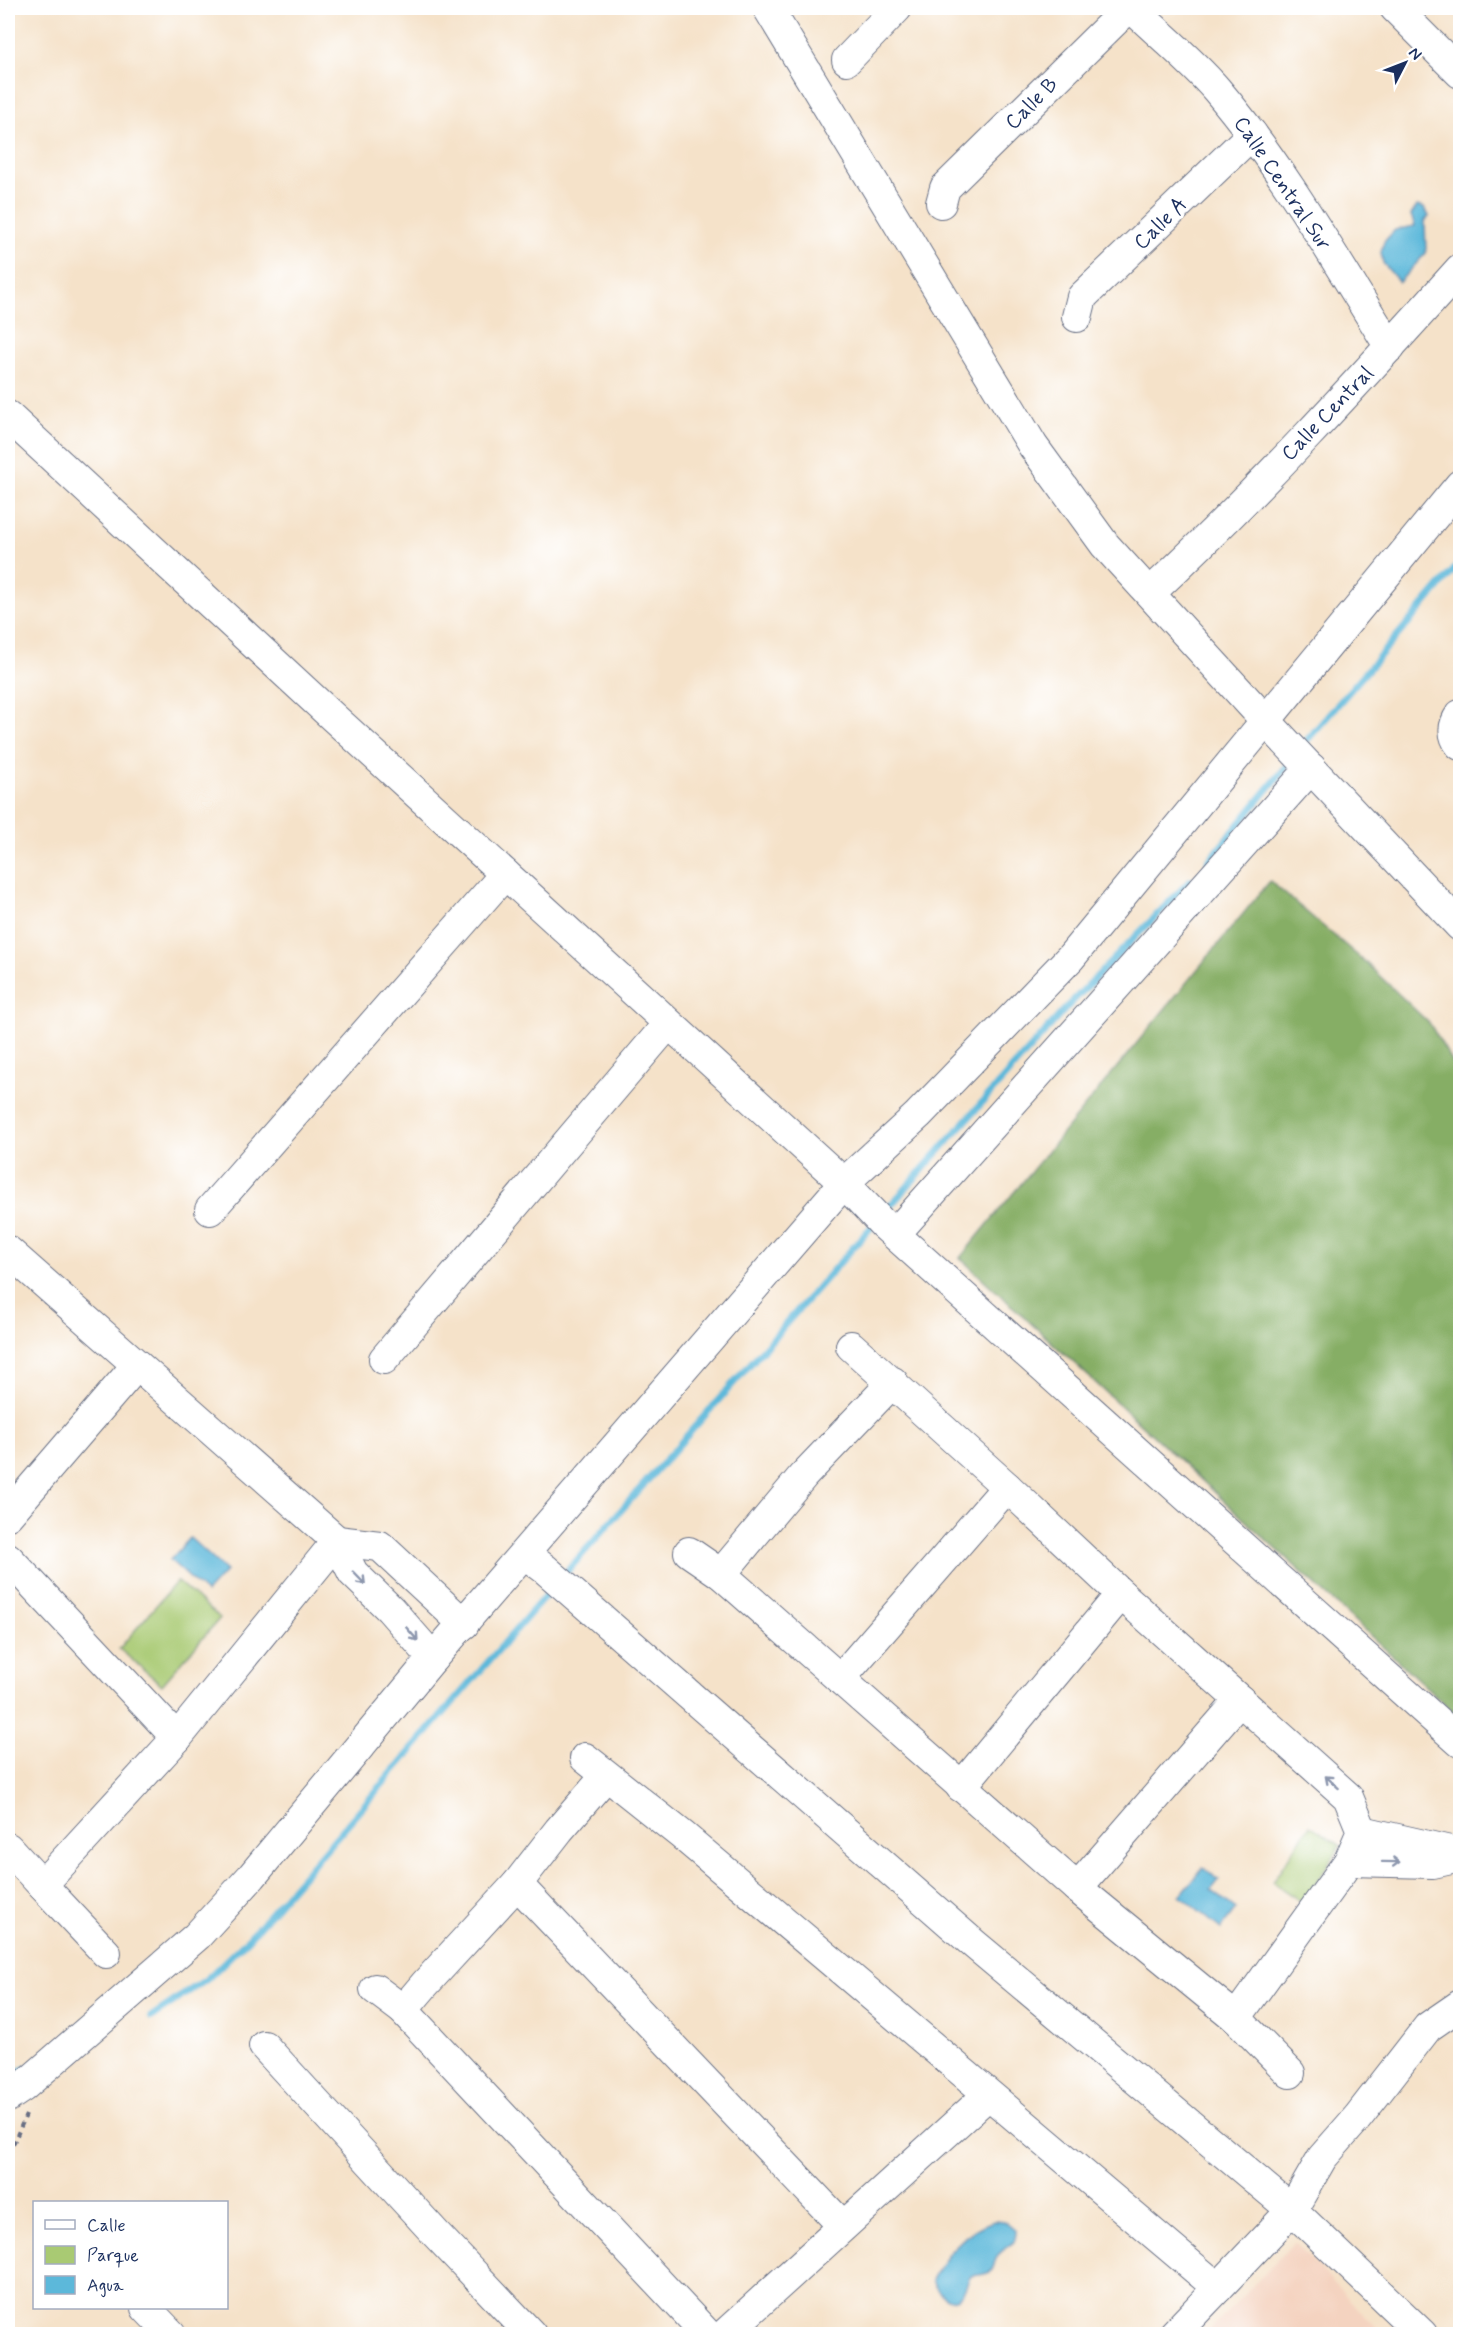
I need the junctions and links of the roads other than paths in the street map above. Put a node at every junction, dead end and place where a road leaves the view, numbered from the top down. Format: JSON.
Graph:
{"nodes":[{"id":1,"x":768,"y":8,"type":"edge"},
{"id":2,"x":897,"y":8,"type":"edge"},
{"id":3,"x":1130,"y":8,"type":"edge"},
{"id":4,"x":1395,"y":8,"type":"edge"},
{"id":5,"x":847,"y":60,"type":"dead end"},
{"id":6,"x":1461,"y":73,"type":"edge"},
{"id":7,"x":1252,"y":134,"type":"junction"},
{"id":8,"x":941,"y":204,"type":"dead end"},
{"id":9,"x":1461,"y":269,"type":"edge"},
{"id":10,"x":1077,"y":317,"type":"dead end"},
{"id":11,"x":1390,"y":347,"type":"junction"},
{"id":12,"x":8,"y":416,"type":"edge"},
{"id":13,"x":1461,"y":485,"type":"edge"},
{"id":14,"x":1150,"y":593,"type":"junction"},
{"id":15,"x":1461,"y":715,"type":"edge"},
{"id":16,"x":1266,"y":721,"type":"junction"},
{"id":17,"x":1461,"y":745,"type":"edge"},
{"id":18,"x":1311,"y":768,"type":"junction"},
{"id":19,"x":505,"y":874,"type":"junction"},
{"id":20,"x":1457,"y":915,"type":"edge"},
{"id":21,"x":668,"y":1024,"type":"junction"},
{"id":22,"x":844,"y":1184,"type":"junction"},
{"id":23,"x":210,"y":1210,"type":"dead end"},
{"id":24,"x":881,"y":1221,"type":"junction"},
{"id":25,"x":8,"y":1251,"type":"edge"},
{"id":26,"x":851,"y":1346,"type":"dead end"},
{"id":27,"x":384,"y":1359,"type":"dead end"},
{"id":28,"x":137,"y":1365,"type":"junction"},
{"id":29,"x":893,"y":1383,"type":"junction"},
{"id":30,"x":1007,"y":1487,"type":"junction"},
{"id":31,"x":8,"y":1515,"type":"edge"},
{"id":32,"x":337,"y":1541,"type":"junction"},
{"id":33,"x":689,"y":1552,"type":"dead end"},
{"id":34,"x":8,"y":1558,"type":"edge"},
{"id":35,"x":535,"y":1562,"type":"junction"},
{"id":36,"x":721,"y":1574,"type":"junction"},
{"id":37,"x":1121,"y":1594,"type":"junction"},
{"id":38,"x":464,"y":1624,"type":"junction"},
{"id":39,"x":433,"y":1658,"type":"junction"},
{"id":40,"x":840,"y":1679,"type":"junction"},
{"id":41,"x":1240,"y":1700,"type":"junction"},
{"id":42,"x":177,"y":1738,"type":"junction"},
{"id":43,"x":1461,"y":1742,"type":"edge"},
{"id":44,"x":962,"y":1787,"type":"junction"},
{"id":45,"x":1362,"y":1831,"type":"junction"},
{"id":46,"x":8,"y":1848,"type":"edge"},
{"id":47,"x":1461,"y":1855,"type":"edge"},
{"id":48,"x":1349,"y":1862,"type":"junction"},
{"id":49,"x":518,"y":1884,"type":"junction"},
{"id":50,"x":42,"y":1885,"type":"junction"},
{"id":51,"x":1077,"y":1888,"type":"junction"},
{"id":52,"x":106,"y":1953,"type":"dead end"},
{"id":53,"x":375,"y":1989,"type":"dead end"},
{"id":54,"x":1461,"y":2005,"type":"edge"},
{"id":55,"x":403,"y":2010,"type":"junction"},
{"id":56,"x":1236,"y":2018,"type":"junction"},
{"id":57,"x":264,"y":2046,"type":"dead end"},
{"id":58,"x":1290,"y":2073,"type":"dead end"},
{"id":59,"x":988,"y":2095,"type":"junction"},
{"id":60,"x":8,"y":2097,"type":"edge"},
{"id":61,"x":1292,"y":2210,"type":"junction"},
{"id":62,"x":843,"y":2226,"type":"junction"},
{"id":63,"x":1218,"y":2288,"type":"junction"},
{"id":64,"x":148,"y":2309,"type":"edge"},
{"id":65,"x":171,"y":2334,"type":"edge"},
{"id":66,"x":531,"y":2334,"type":"edge"},
{"id":67,"x":707,"y":2334,"type":"edge"},
{"id":68,"x":726,"y":2334,"type":"edge"},
{"id":69,"x":1174,"y":2334,"type":"edge"},
{"id":70,"x":1422,"y":2334,"type":"edge"}],
"edges":[{"from":1,"to":14,"type":"street"},
{"from":2,"to":5,"type":"street"},
{"from":3,"to":7,"type":"street","name":"Calle Central Sur"},
{"from":3,"to":8,"type":"street","name":"Calle B"},
{"from":4,"to":6,"type":"street"},
{"from":7,"to":10,"type":"street","name":"Calle A"},
{"from":7,"to":11,"type":"street","name":"Calle Central Sur"},
{"from":9,"to":11,"type":"street","name":"Calle Central"},
{"from":11,"to":14,"type":"street","name":"Calle Central"},
{"from":12,"to":19,"type":"street"},
{"from":13,"to":16,"type":"street"},
{"from":14,"to":16,"type":"street"},
{"from":15,"to":17,"type":"street"},
{"from":16,"to":18,"type":"street"},
{"from":16,"to":22,"type":"street"},
{"from":18,"to":20,"type":"street"},
{"from":18,"to":24,"type":"street"},
{"from":19,"to":21,"type":"street"},
{"from":19,"to":23,"type":"street"},
{"from":21,"to":22,"type":"street"},
{"from":21,"to":27,"type":"street"},
{"from":22,"to":24,"type":"street"},
{"from":22,"to":35,"type":"street"},
{"from":24,"to":43,"type":"street"},
{"from":25,"to":28,"type":"street"},
{"from":26,"to":29,"type":"street"},
{"from":28,"to":31,"type":"street"},
{"from":28,"to":32,"type":"street"},
{"from":29,"to":30,"type":"street"},
{"from":29,"to":36,"type":"street"},
{"from":30,"to":37,"type":"street"},
{"from":30,"to":40,"type":"street"},
{"from":32,"to":38,"type":"street"},
{"from":32,"to":39,"type":"street","one_way":true},
{"from":32,"to":42,"type":"street"},
{"from":33,"to":36,"type":"street"},
{"from":34,"to":42,"type":"street"},
{"from":35,"to":38,"type":"street"},
{"from":35,"to":61,"type":"street"},
{"from":36,"to":40,"type":"street"},
{"from":37,"to":41,"type":"street"},
{"from":37,"to":44,"type":"street"},
{"from":38,"to":39,"type":"street"},
{"from":39,"to":60,"type":"street"},
{"from":40,"to":44,"type":"street"},
{"from":45,"to":41,"type":"street","one_way":true},
{"from":41,"to":51,"type":"street"},
{"from":42,"to":50,"type":"street"},
{"from":44,"to":51,"type":"street"},
{"from":45,"to":47,"type":"street"},
{"from":45,"to":48,"type":"street"},
{"from":46,"to":50,"type":"street"},
{"from":48,"to":47,"type":"street","one_way":true},
{"from":48,"to":56,"type":"street"},
{"from":49,"to":55,"type":"street"},
{"from":49,"to":59,"type":"street"},
{"from":49,"to":62,"type":"street"},
{"from":50,"to":52,"type":"street"},
{"from":51,"to":56,"type":"street"},
{"from":53,"to":55,"type":"street"},
{"from":54,"to":61,"type":"street"},
{"from":55,"to":67,"type":"street"},
{"from":56,"to":58,"type":"street"},
{"from":57,"to":66,"type":"street"},
{"from":59,"to":62,"type":"street"},
{"from":59,"to":63,"type":"street"},
{"from":61,"to":63,"type":"street"},
{"from":61,"to":70,"type":"street"},
{"from":62,"to":68,"type":"street"},
{"from":63,"to":69,"type":"street"},
{"from":64,"to":65,"type":"street"}]}
